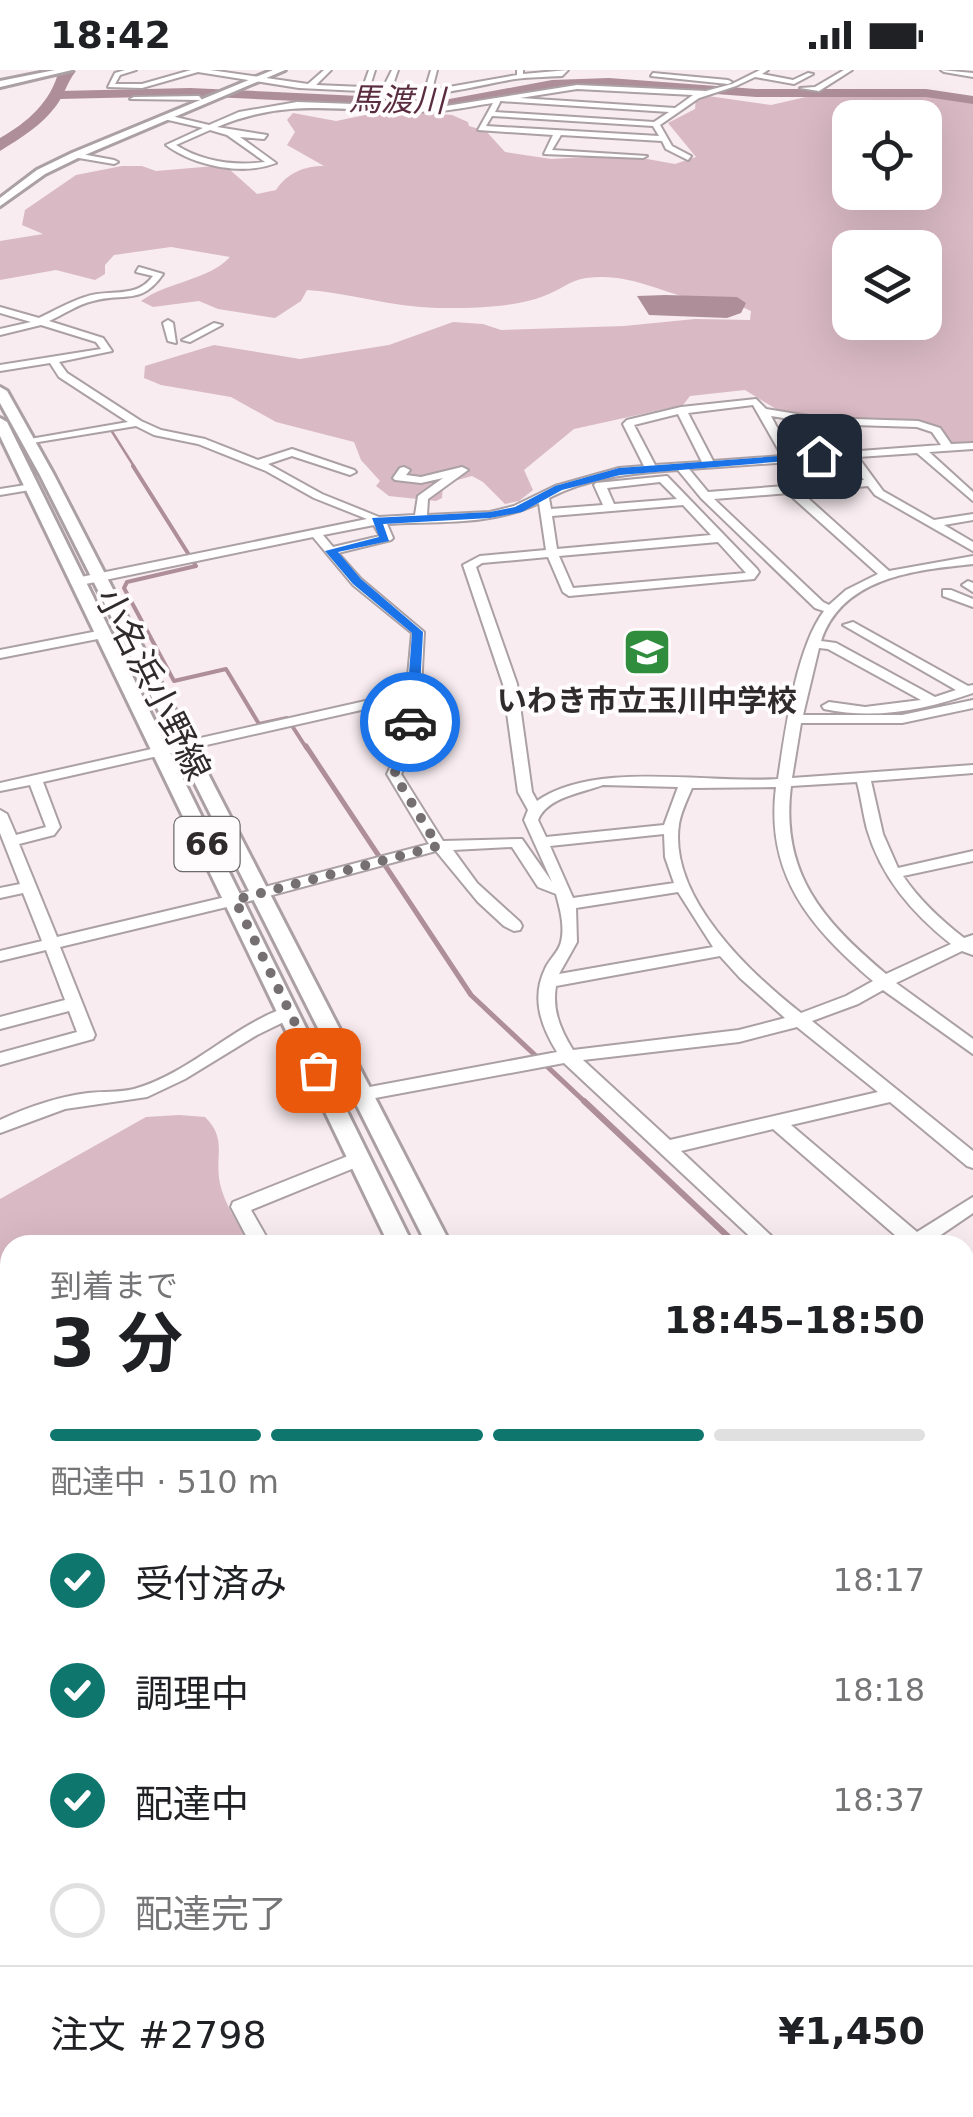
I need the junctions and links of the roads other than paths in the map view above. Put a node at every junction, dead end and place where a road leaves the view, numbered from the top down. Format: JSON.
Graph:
{"nodes":[{"id":1,"x":68,"y":70,"type":"edge"},
{"id":2,"x":133,"y":70,"type":"edge"},
{"id":3,"x":198,"y":70,"type":"edge"},
{"id":4,"x":267,"y":70,"type":"edge"},
{"id":5,"x":281,"y":70,"type":"edge"},
{"id":6,"x":328,"y":70,"type":"edge"},
{"id":7,"x":372,"y":70,"type":"edge"},
{"id":8,"x":395,"y":70,"type":"edge"},
{"id":9,"x":434,"y":70,"type":"edge"},
{"id":10,"x":474,"y":70,"type":"edge"},
{"id":11,"x":565,"y":70,"type":"edge"},
{"id":12,"x":765,"y":70,"type":"edge"},
{"id":13,"x":848,"y":70,"type":"edge"},
{"id":14,"x":944,"y":70,"type":"edge"},
{"id":15,"x":520,"y":73,"type":"edge"},
{"id":16,"x":810,"y":74,"type":"dead end"},
{"id":17,"x":754,"y":75,"type":"junction"},
{"id":18,"x":973,"y":75,"type":"edge"},
{"id":19,"x":653,"y":76,"type":"dead end"},
{"id":20,"x":251,"y":79,"type":"junction"},
{"id":21,"x":739,"y":83,"type":"junction"},
{"id":22,"x":0,"y":84,"type":"edge"},
{"id":23,"x":470,"y":86,"type":"junction"},
{"id":24,"x":635,"y":86,"type":"junction"},
{"id":25,"x":309,"y":87,"type":"junction"},
{"id":26,"x":804,"y":88,"type":"dead end"},
{"id":27,"x":428,"y":92,"type":"junction"},
{"id":28,"x":707,"y":93,"type":"junction"},
{"id":29,"x":209,"y":95,"type":"junction"},
{"id":30,"x":134,"y":98,"type":"dead end"},
{"id":31,"x":495,"y":99,"type":"junction"},
{"id":32,"x":624,"y":107,"type":"junction"},
{"id":33,"x":678,"y":110,"type":"junction"},
{"id":34,"x":491,"y":114,"type":"junction"},
{"id":35,"x":167,"y":117,"type":"junction"},
{"id":36,"x":656,"y":124,"type":"junction"},
{"id":37,"x":212,"y":127,"type":"junction"},
{"id":38,"x":230,"y":133,"type":"junction"},
{"id":39,"x":558,"y":133,"type":"junction"},
{"id":40,"x":264,"y":137,"type":"dead end"},
{"id":41,"x":663,"y":139,"type":"junction"},
{"id":42,"x":212,"y":150,"type":"dead end"},
{"id":43,"x":76,"y":155,"type":"junction"},
{"id":44,"x":187,"y":155,"type":"junction"},
{"id":45,"x":643,"y":156,"type":"dead end"},
{"id":46,"x":688,"y":158,"type":"dead end"},
{"id":47,"x":114,"y":162,"type":"dead end"},
{"id":48,"x":0,"y":192,"type":"edge"},
{"id":49,"x":0,"y":204,"type":"edge"},
{"id":50,"x":139,"y":270,"type":"dead end"},
{"id":51,"x":0,"y":310,"type":"edge"},
{"id":52,"x":42,"y":321,"type":"junction"},
{"id":53,"x":168,"y":323,"type":"dead end"},
{"id":54,"x":217,"y":324,"type":"dead end"},
{"id":55,"x":0,"y":332,"type":"edge"},
{"id":56,"x":173,"y":340,"type":"dead end"},
{"id":57,"x":186,"y":340,"type":"dead end"},
{"id":58,"x":52,"y":359,"type":"junction"},
{"id":59,"x":0,"y":368,"type":"edge"},
{"id":60,"x":0,"y":390,"type":"edge"},
{"id":61,"x":681,"y":410,"type":"junction"},
{"id":62,"x":763,"y":412,"type":"junction"},
{"id":63,"x":5,"y":418,"type":"edge"},
{"id":64,"x":137,"y":422,"type":"junction"},
{"id":65,"x":846,"y":423,"type":"junction"},
{"id":66,"x":30,"y":442,"type":"junction"},
{"id":67,"x":973,"y":446,"type":"edge"},
{"id":68,"x":948,"y":448,"type":"junction"},
{"id":69,"x":920,"y":450,"type":"junction"},
{"id":70,"x":865,"y":453,"type":"junction"},
{"id":71,"x":850,"y":454,"type":"junction"},
{"id":72,"x":788,"y":458,"type":"junction"},
{"id":73,"x":708,"y":463,"type":"junction"},
{"id":74,"x":258,"y":464,"type":"junction"},
{"id":75,"x":680,"y":465,"type":"junction"},
{"id":76,"x":650,"y":467,"type":"junction"},
{"id":77,"x":404,"y":470,"type":"dead end"},
{"id":78,"x":350,"y":472,"type":"dead end"},
{"id":79,"x":973,"y":480,"type":"edge"},
{"id":80,"x":953,"y":481,"type":"junction"},
{"id":81,"x":868,"y":483,"type":"junction"},
{"id":82,"x":32,"y":487,"type":"junction"},
{"id":83,"x":795,"y":490,"type":"junction"},
{"id":84,"x":0,"y":492,"type":"edge"},
{"id":85,"x":543,"y":496,"type":"junction"},
{"id":86,"x":705,"y":496,"type":"junction"},
{"id":87,"x":973,"y":498,"type":"edge"},
{"id":88,"x":683,"y":502,"type":"junction"},
{"id":89,"x":610,"y":508,"type":"junction"},
{"id":90,"x":546,"y":514,"type":"junction"},
{"id":91,"x":973,"y":517,"type":"edge"},
{"id":92,"x":421,"y":518,"type":"junction"},
{"id":93,"x":376,"y":521,"type":"junction"},
{"id":94,"x":931,"y":524,"type":"junction"},
{"id":95,"x":315,"y":533,"type":"junction"},
{"id":96,"x":720,"y":538,"type":"junction"},
{"id":97,"x":973,"y":546,"type":"edge"},
{"id":98,"x":330,"y":551,"type":"junction"},
{"id":99,"x":552,"y":554,"type":"junction"},
{"id":100,"x":973,"y":560,"type":"edge"},
{"id":101,"x":888,"y":576,"type":"junction"},
{"id":102,"x":99,"y":577,"type":"junction"},
{"id":103,"x":76,"y":582,"type":"junction"},
{"id":104,"x":947,"y":592,"type":"dead end"},
{"id":105,"x":973,"y":603,"type":"edge"},
{"id":106,"x":832,"y":610,"type":"junction"},
{"id":107,"x":849,"y":626,"type":"dead end"},
{"id":108,"x":104,"y":634,"type":"junction"},
{"id":109,"x":815,"y":644,"type":"junction"},
{"id":110,"x":0,"y":654,"type":"edge"},
{"id":111,"x":971,"y":695,"type":"edge"},
{"id":112,"x":406,"y":696,"type":"junction"},
{"id":113,"x":934,"y":702,"type":"junction"},
{"id":114,"x":830,"y":706,"type":"dead end"},
{"id":115,"x":798,"y":719,"type":"junction"},
{"id":116,"x":183,"y":746,"type":"junction"},
{"id":117,"x":161,"y":751,"type":"junction"},
{"id":118,"x":973,"y":758,"type":"edge"},
{"id":119,"x":912,"y":763,"type":"dead end"},
{"id":120,"x":973,"y":769,"type":"edge"},
{"id":121,"x":34,"y":779,"type":"junction"},
{"id":122,"x":863,"y":779,"type":"junction"},
{"id":123,"x":783,"y":783,"type":"junction"},
{"id":124,"x":686,"y":784,"type":"junction"},
{"id":125,"x":0,"y":786,"type":"edge"},
{"id":126,"x":535,"y":810,"type":"junction"},
{"id":127,"x":0,"y":814,"type":"edge"},
{"id":128,"x":671,"y":829,"type":"junction"},
{"id":129,"x":10,"y":841,"type":"junction"},
{"id":130,"x":541,"y":842,"type":"junction"},
{"id":131,"x":438,"y":846,"type":"junction"},
{"id":132,"x":973,"y":856,"type":"edge"},
{"id":133,"x":893,"y":874,"type":"junction"},
{"id":134,"x":28,"y":886,"type":"junction"},
{"id":135,"x":681,"y":887,"type":"junction"},
{"id":136,"x":0,"y":894,"type":"edge"},
{"id":137,"x":260,"y":894,"type":"junction"},
{"id":138,"x":564,"y":898,"type":"junction"},
{"id":139,"x":235,"y":900,"type":"junction"},
{"id":140,"x":514,"y":926,"type":"dead end"},
{"id":141,"x":51,"y":943,"type":"junction"},
{"id":142,"x":969,"y":945,"type":"edge"},
{"id":143,"x":721,"y":951,"type":"junction"},
{"id":144,"x":0,"y":956,"type":"edge"},
{"id":145,"x":552,"y":981,"type":"junction"},
{"id":146,"x":886,"y":982,"type":"junction"},
{"id":147,"x":74,"y":1004,"type":"junction"},
{"id":148,"x":290,"y":1012,"type":"junction"},
{"id":149,"x":797,"y":1022,"type":"junction"},
{"id":150,"x":0,"y":1023,"type":"edge"},
{"id":151,"x":973,"y":1048,"type":"edge"},
{"id":152,"x":568,"y":1056,"type":"junction"},
{"id":153,"x":0,"y":1058,"type":"edge"},
{"id":154,"x":363,"y":1091,"type":"junction"},
{"id":155,"x":892,"y":1095,"type":"junction"},
{"id":156,"x":332,"y":1100,"type":"junction"},
{"id":157,"x":776,"y":1122,"type":"junction"},
{"id":158,"x":0,"y":1128,"type":"edge"},
{"id":159,"x":666,"y":1148,"type":"junction"},
{"id":160,"x":358,"y":1159,"type":"junction"},
{"id":161,"x":973,"y":1161,"type":"edge"},
{"id":162,"x":973,"y":1204,"type":"edge"},
{"id":163,"x":255,"y":1235,"type":"edge"},
{"id":164,"x":396,"y":1235,"type":"edge"},
{"id":165,"x":434,"y":1235,"type":"edge"},
{"id":166,"x":760,"y":1235,"type":"edge"},
{"id":167,"x":904,"y":1235,"type":"edge"},
{"id":168,"x":925,"y":1235,"type":"edge"}],
"edges":[{"from":1,"to":22,"type":"main road"},
{"from":2,"to":3,"type":"street"},
{"from":3,"to":20,"type":"street"},
{"from":4,"to":20,"type":"main road"},
{"from":5,"to":20,"type":"main road"},
{"from":6,"to":25,"type":"street"},
{"from":7,"to":25,"type":"street"},
{"from":8,"to":27,"type":"street"},
{"from":9,"to":27,"type":"street"},
{"from":10,"to":23,"type":"street"},
{"from":11,"to":15,"type":"street"},
{"from":12,"to":17,"type":"street"},
{"from":13,"to":26,"type":"street"},
{"from":14,"to":18,"type":"street"},
{"from":15,"to":23,"type":"street"},
{"from":16,"to":17,"type":"street"},
{"from":17,"to":21,"type":"street"},
{"from":19,"to":21,"type":"street"},
{"from":20,"to":25,"type":"street"},
{"from":20,"to":29,"type":"main road"},
{"from":20,"to":29,"type":"main road"},
{"from":21,"to":28,"type":"street"},
{"from":23,"to":27,"type":"street"},
{"from":24,"to":28,"type":"street"},
{"from":24,"to":31,"type":"street"},
{"from":24,"to":32,"type":"street"},
{"from":28,"to":33,"type":"street"},
{"from":29,"to":30,"type":"street"},
{"from":29,"to":35,"type":"main road"},
{"from":29,"to":48,"type":"main road"},
{"from":31,"to":32,"type":"street"},
{"from":31,"to":34,"type":"street"},
{"from":31,"to":37,"type":"street"},
{"from":32,"to":33,"type":"street"},
{"from":33,"to":36,"type":"street"},
{"from":34,"to":36,"type":"street"},
{"from":34,"to":39,"type":"street"},
{"from":35,"to":37,"type":"street"},
{"from":35,"to":43,"type":"main road"},
{"from":36,"to":41,"type":"street"},
{"from":37,"to":38,"type":"street"},
{"from":37,"to":44,"type":"street"},
{"from":38,"to":40,"type":"street"},
{"from":38,"to":44,"type":"street"},
{"from":39,"to":41,"type":"street"},
{"from":39,"to":45,"type":"street"},
{"from":41,"to":46,"type":"street"},
{"from":42,"to":44,"type":"street"},
{"from":43,"to":47,"type":"street"},
{"from":43,"to":49,"type":"main road"},
{"from":50,"to":52,"type":"street"},
{"from":51,"to":52,"type":"street"},
{"from":52,"to":55,"type":"street"},
{"from":52,"to":58,"type":"street"},
{"from":53,"to":56,"type":"street"},
{"from":54,"to":57,"type":"street"},
{"from":58,"to":59,"type":"street"},
{"from":58,"to":64,"type":"street"},
{"from":60,"to":63,"type":"main road","name":"小名浜小野線","number":"66"},
{"from":61,"to":62,"type":"street"},
{"from":61,"to":73,"type":"street"},
{"from":61,"to":76,"type":"street"},
{"from":62,"to":65,"type":"street"},
{"from":62,"to":72,"type":"street"},
{"from":63,"to":66,"type":"main road","name":"小名浜小野線","number":"66"},
{"from":63,"to":82,"type":"main road","name":"小名浜小野線","number":"66"},
{"from":64,"to":66,"type":"street"},
{"from":64,"to":74,"type":"street"},
{"from":65,"to":68,"type":"street"},
{"from":65,"to":70,"type":"street"},
{"from":66,"to":102,"type":"main road","name":"小名浜小野線","number":"66"},
{"from":67,"to":68,"type":"street"},
{"from":68,"to":69,"type":"street"},
{"from":69,"to":70,"type":"street"},
{"from":69,"to":80,"type":"street"},
{"from":70,"to":71,"type":"street"},
{"from":71,"to":72,"type":"street"},
{"from":71,"to":81,"type":"street"},
{"from":72,"to":73,"type":"street"},
{"from":73,"to":75,"type":"street"},
{"from":74,"to":78,"type":"street"},
{"from":74,"to":93,"type":"street"},
{"from":75,"to":76,"type":"street"},
{"from":75,"to":86,"type":"street"},
{"from":76,"to":85,"type":"street"},
{"from":77,"to":92,"type":"street"},
{"from":79,"to":80,"type":"street"},
{"from":80,"to":87,"type":"street"},
{"from":81,"to":83,"type":"street"},
{"from":81,"to":94,"type":"street"},
{"from":82,"to":84,"type":"street"},
{"from":82,"to":103,"type":"main road","name":"小名浜小野線","number":"66"},
{"from":83,"to":86,"type":"street"},
{"from":83,"to":101,"type":"street"},
{"from":85,"to":90,"type":"street"},
{"from":85,"to":92,"type":"street"},
{"from":86,"to":106,"type":"street"},
{"from":88,"to":89,"type":"street"},
{"from":88,"to":89,"type":"street"},
{"from":88,"to":96,"type":"street"},
{"from":89,"to":90,"type":"street"},
{"from":90,"to":99,"type":"street"},
{"from":91,"to":94,"type":"street"},
{"from":92,"to":93,"type":"street"},
{"from":93,"to":95,"type":"street"},
{"from":93,"to":98,"type":"street"},
{"from":94,"to":97,"type":"street"},
{"from":95,"to":98,"type":"street"},
{"from":95,"to":102,"type":"street"},
{"from":96,"to":99,"type":"street"},
{"from":96,"to":99,"type":"street"},
{"from":98,"to":112,"type":"street"},
{"from":99,"to":126,"type":"street"},
{"from":100,"to":101,"type":"street"},
{"from":101,"to":106,"type":"street"},
{"from":102,"to":103,"type":"street"},
{"from":102,"to":116,"type":"main road","name":"小名浜小野線","number":"66"},
{"from":103,"to":108,"type":"main road","name":"小名浜小野線","number":"66"},
{"from":104,"to":105,"type":"street"},
{"from":106,"to":109,"type":"street"},
{"from":107,"to":111,"type":"street"},
{"from":108,"to":110,"type":"street"},
{"from":108,"to":117,"type":"main road","name":"小名浜小野線","number":"66"},
{"from":109,"to":113,"type":"street"},
{"from":109,"to":115,"type":"street"},
{"from":111,"to":113,"type":"street"},
{"from":111,"to":115,"type":"street"},
{"from":112,"to":116,"type":"street"},
{"from":112,"to":131,"type":"street"},
{"from":113,"to":114,"type":"street"},
{"from":115,"to":123,"type":"street"},
{"from":116,"to":117,"type":"street"},
{"from":116,"to":137,"type":"main road","name":"小名浜小野線","number":"66"},
{"from":117,"to":121,"type":"street"},
{"from":117,"to":139,"type":"main road","name":"小名浜小野線","number":"66"},
{"from":118,"to":119,"type":"street"},
{"from":120,"to":122,"type":"street"},
{"from":121,"to":125,"type":"street"},
{"from":121,"to":129,"type":"street"},
{"from":122,"to":123,"type":"street"},
{"from":122,"to":133,"type":"street"},
{"from":123,"to":124,"type":"street"},
{"from":123,"to":146,"type":"street"},
{"from":124,"to":126,"type":"street"},
{"from":124,"to":128,"type":"street"},
{"from":126,"to":130,"type":"street"},
{"from":127,"to":129,"type":"street"},
{"from":128,"to":130,"type":"street"},
{"from":128,"to":135,"type":"street"},
{"from":129,"to":134,"type":"street"},
{"from":130,"to":138,"type":"street"},
{"from":131,"to":137,"type":"street"},
{"from":131,"to":138,"type":"street"},
{"from":131,"to":140,"type":"street"},
{"from":132,"to":133,"type":"street"},
{"from":133,"to":142,"type":"street"},
{"from":134,"to":136,"type":"street"},
{"from":134,"to":141,"type":"street"},
{"from":135,"to":138,"type":"street"},
{"from":135,"to":143,"type":"street"},
{"from":137,"to":139,"type":"street"},
{"from":137,"to":154,"type":"main road","name":"小名浜小野線","number":"66"},
{"from":138,"to":145,"type":"street"},
{"from":139,"to":141,"type":"street"},
{"from":139,"to":148,"type":"main road","name":"小名浜小野線","number":"66"},
{"from":141,"to":144,"type":"street"},
{"from":141,"to":147,"type":"street"},
{"from":142,"to":146,"type":"street"},
{"from":143,"to":145,"type":"street"},
{"from":143,"to":149,"type":"street"},
{"from":145,"to":152,"type":"street"},
{"from":146,"to":149,"type":"street"},
{"from":146,"to":151,"type":"street"},
{"from":147,"to":150,"type":"street"},
{"from":147,"to":153,"type":"street"},
{"from":148,"to":156,"type":"main road","name":"小名浜小野線","number":"66"},
{"from":148,"to":158,"type":"street"},
{"from":149,"to":152,"type":"street"},
{"from":149,"to":155,"type":"street"},
{"from":152,"to":154,"type":"street"},
{"from":152,"to":159,"type":"street"},
{"from":154,"to":156,"type":"street"},
{"from":154,"to":165,"type":"main road","name":"小名浜小野線","number":"66"},
{"from":155,"to":157,"type":"street"},
{"from":155,"to":161,"type":"street"},
{"from":156,"to":160,"type":"main road","name":"小名浜小野線","number":"66"},
{"from":157,"to":159,"type":"street"},
{"from":157,"to":167,"type":"street"},
{"from":159,"to":166,"type":"street"},
{"from":160,"to":163,"type":"street"},
{"from":160,"to":164,"type":"main road","name":"小名浜小野線","number":"66"},
{"from":162,"to":168,"type":"street"}]}
